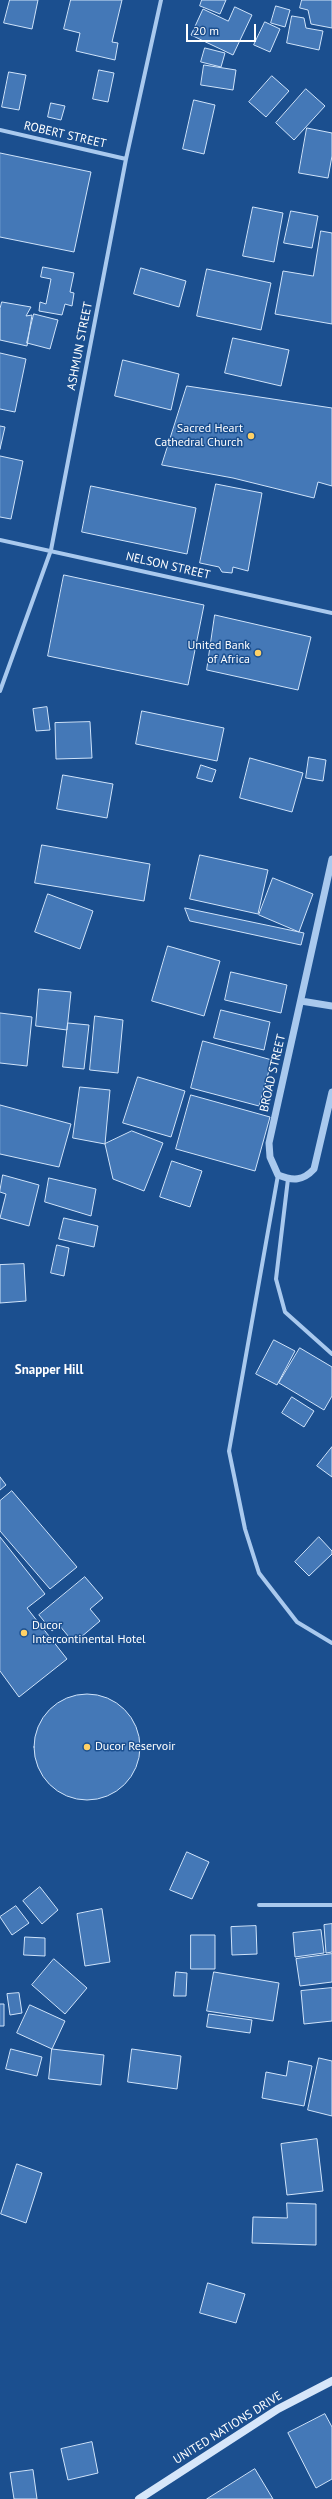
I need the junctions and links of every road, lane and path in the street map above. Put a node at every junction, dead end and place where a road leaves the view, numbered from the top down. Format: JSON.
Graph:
{"nodes":[{"id":1,"x":161,"y":0,"type":"edge"},
{"id":2,"x":0,"y":130,"type":"edge"},
{"id":3,"x":126,"y":159,"type":"junction"},
{"id":4,"x":0,"y":540,"type":"edge"},
{"id":5,"x":51,"y":550,"type":"junction"},
{"id":6,"x":332,"y":613,"type":"edge"},
{"id":7,"x":0,"y":691,"type":"edge"},
{"id":8,"x":332,"y":860,"type":"edge"},
{"id":9,"x":301,"y":1000,"type":"junction"},
{"id":10,"x":332,"y":1006,"type":"edge"},
{"id":11,"x":332,"y":1092,"type":"edge"},
{"id":12,"x":278,"y":1175,"type":"junction"},
{"id":13,"x":288,"y":1179,"type":"junction"},
{"id":14,"x":332,"y":1354,"type":"edge"},
{"id":15,"x":332,"y":1643,"type":"edge"},
{"id":16,"x":259,"y":1905,"type":"dead end"},
{"id":17,"x":332,"y":1905,"type":"edge"},
{"id":18,"x":332,"y":2381,"type":"edge"},
{"id":19,"x":139,"y":2499,"type":"edge"}],
"edges":[{"from":1,"to":3,"type":"street","name":"ASHMUN STREET"},
{"from":2,"to":3,"type":"street","name":"ROBERT STREET"},
{"from":3,"to":5,"type":"street","name":"ASHMUN STREET"},
{"from":4,"to":5,"type":"street","name":"NELSON STREET"},
{"from":5,"to":6,"type":"street","name":"NELSON STREET"},
{"from":5,"to":7,"type":"street","name":"ASHMUN STREET"},
{"from":8,"to":9,"type":"street","name":"BROAD STREET"},
{"from":9,"to":10,"type":"street"},
{"from":9,"to":12,"type":"street","name":"BROAD STREET"},
{"from":11,"to":13,"type":"street"},
{"from":12,"to":13,"type":"street"},
{"from":12,"to":15,"type":"street"},
{"from":13,"to":14,"type":"street"},
{"from":16,"to":17,"type":"street"},
{"from":18,"to":19,"type":"main road","name":"UNITED NATIONS DRIVE"}]}
